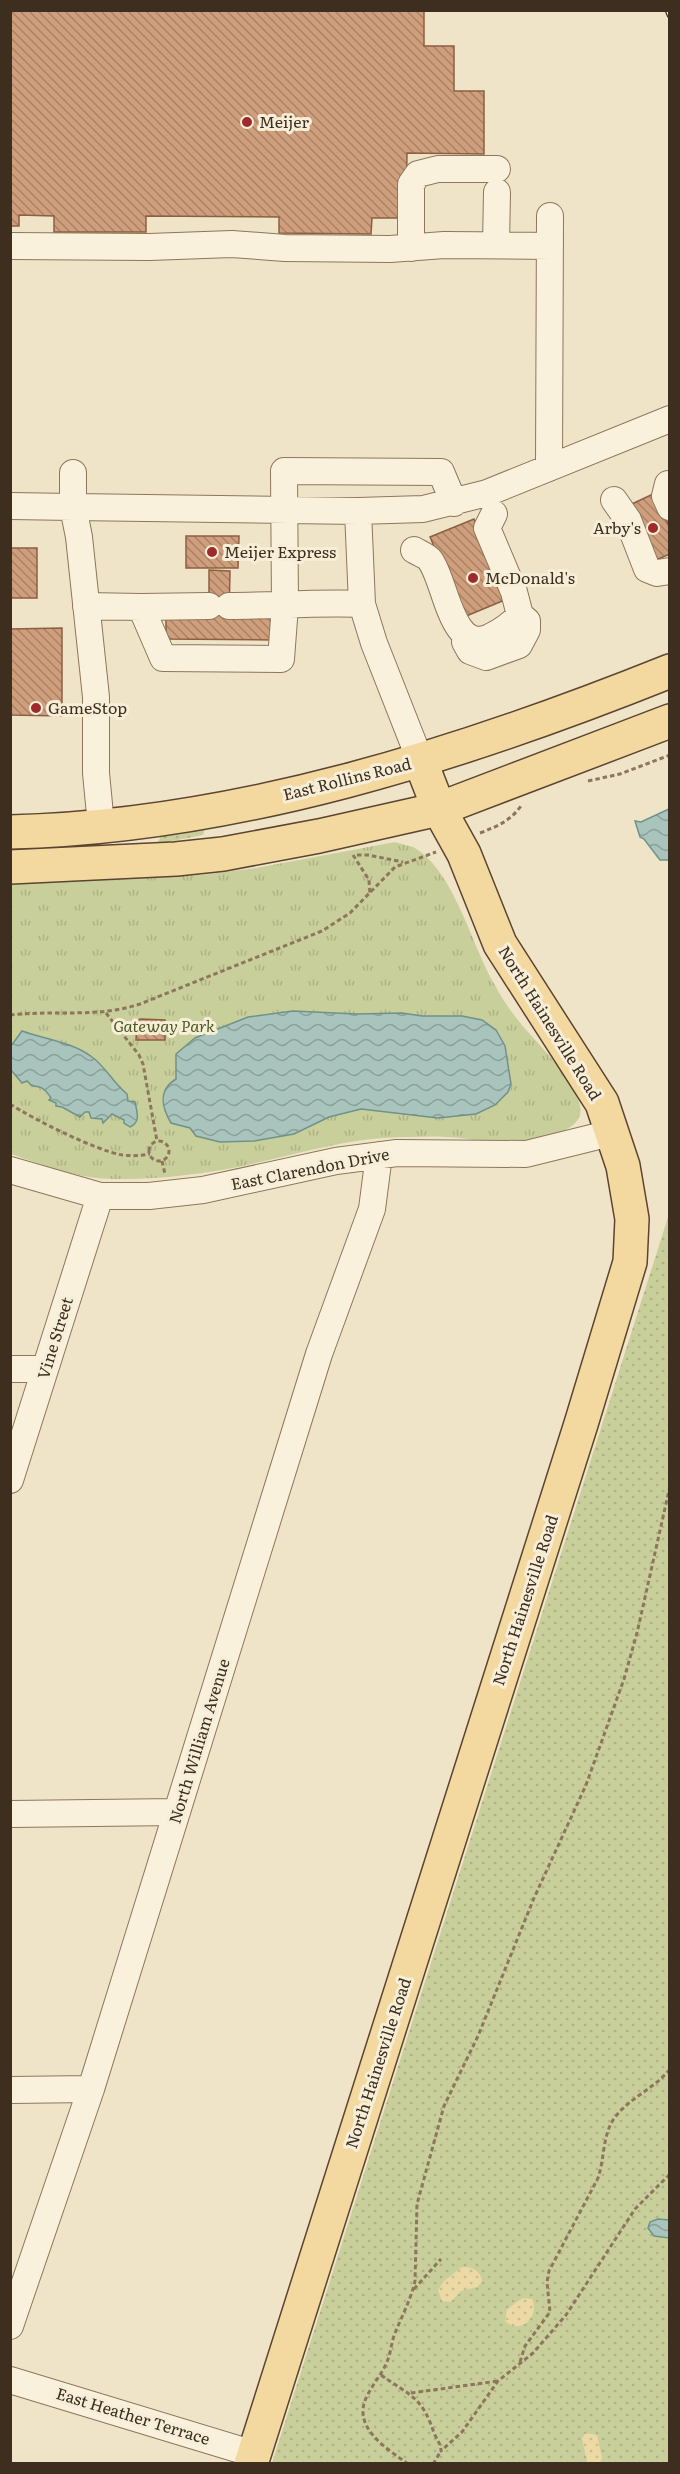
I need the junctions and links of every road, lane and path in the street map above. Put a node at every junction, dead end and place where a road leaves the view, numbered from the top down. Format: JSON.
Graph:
{"nodes":[{"id":1,"x":550,"y":216,"type":"dead end"},
{"id":2,"x":496,"y":245,"type":"junction"},
{"id":3,"x":10,"y":246,"type":"edge"},
{"id":4,"x":550,"y":246,"type":"junction"},
{"id":5,"x":411,"y":248,"type":"junction"},
{"id":6,"x":669,"y":418,"type":"edge"},
{"id":7,"x":549,"y":468,"type":"junction"},
{"id":8,"x":73,"y":473,"type":"dead end"},
{"id":9,"x":614,"y":501,"type":"dead end"},
{"id":10,"x":454,"y":503,"type":"junction"},
{"id":11,"x":10,"y":506,"type":"edge"},
{"id":12,"x":73,"y":507,"type":"junction"},
{"id":13,"x":285,"y":509,"type":"junction"},
{"id":14,"x":358,"y":511,"type":"junction"},
{"id":15,"x":494,"y":514,"type":"dead end"},
{"id":16,"x":414,"y":550,"type":"dead end"},
{"id":17,"x":669,"y":571,"type":"edge"},
{"id":18,"x":362,"y":604,"type":"junction"},
{"id":19,"x":86,"y":606,"type":"junction"},
{"id":20,"x":285,"y":606,"type":"junction"},
{"id":21,"x":141,"y":607,"type":"junction"},
{"id":22,"x":669,"y":670,"type":"edge"},
{"id":23,"x":669,"y":721,"type":"edge"},
{"id":24,"x":669,"y":755,"type":"edge"},
{"id":25,"x":420,"y":760,"type":"junction"},
{"id":26,"x":580,"y":783,"type":"dead end"},
{"id":27,"x":530,"y":800,"type":"dead end"},
{"id":28,"x":439,"y":809,"type":"junction"},
{"id":29,"x":101,"y":825,"type":"junction"},
{"id":30,"x":487,"y":830,"type":"dead end"},
{"id":31,"x":10,"y":832,"type":"edge"},
{"id":32,"x":353,"y":855,"type":"junction"},
{"id":33,"x":345,"y":856,"type":"dead end"},
{"id":34,"x":427,"y":856,"type":"dead end"},
{"id":35,"x":405,"y":862,"type":"junction"},
{"id":36,"x":10,"y":867,"type":"edge"},
{"id":37,"x":370,"y":895,"type":"junction"},
{"id":38,"x":106,"y":1012,"type":"junction"},
{"id":39,"x":10,"y":1015,"type":"edge"},
{"id":40,"x":10,"y":1104,"type":"edge"},
{"id":41,"x":612,"y":1133,"type":"junction"},
{"id":42,"x":157,"y":1142,"type":"junction"},
{"id":43,"x":150,"y":1154,"type":"junction"},
{"id":44,"x":378,"y":1155,"type":"junction"},
{"id":45,"x":162,"y":1161,"type":"junction"},
{"id":46,"x":10,"y":1170,"type":"edge"},
{"id":47,"x":166,"y":1177,"type":"dead end"},
{"id":48,"x":100,"y":1196,"type":"junction"},
{"id":49,"x":10,"y":1369,"type":"edge"},
{"id":50,"x":45,"y":1369,"type":"junction"},
{"id":51,"x":10,"y":1479,"type":"edge"},
{"id":52,"x":669,"y":1486,"type":"edge"},
{"id":53,"x":177,"y":1812,"type":"junction"},
{"id":54,"x":10,"y":1814,"type":"edge"},
{"id":55,"x":669,"y":2069,"type":"edge"},
{"id":56,"x":91,"y":2089,"type":"junction"},
{"id":57,"x":10,"y":2090,"type":"edge"},
{"id":58,"x":669,"y":2174,"type":"edge"},
{"id":59,"x":441,"y":2259,"type":"dead end"},
{"id":60,"x":413,"y":2291,"type":"junction"},
{"id":61,"x":10,"y":2325,"type":"edge"},
{"id":62,"x":519,"y":2363,"type":"junction"},
{"id":63,"x":381,"y":2375,"type":"junction"},
{"id":64,"x":10,"y":2380,"type":"edge"},
{"id":65,"x":498,"y":2381,"type":"junction"},
{"id":66,"x":411,"y":2393,"type":"junction"},
{"id":67,"x":441,"y":2451,"type":"junction"},
{"id":68,"x":253,"y":2458,"type":"edge"},
{"id":69,"x":408,"y":2463,"type":"edge"},
{"id":70,"x":433,"y":2463,"type":"edge"}],
"edges":[{"from":1,"to":4,"type":"street"},
{"from":2,"to":4,"type":"street"},
{"from":2,"to":5,"type":"street"},
{"from":2,"to":5,"type":"street"},
{"from":3,"to":5,"type":"street"},
{"from":4,"to":7,"type":"street"},
{"from":6,"to":7,"type":"street"},
{"from":7,"to":10,"type":"street"},
{"from":8,"to":12,"type":"street"},
{"from":9,"to":17,"type":"street"},
{"from":10,"to":13,"type":"street"},
{"from":10,"to":14,"type":"street"},
{"from":11,"to":12,"type":"street"},
{"from":12,"to":13,"type":"street"},
{"from":12,"to":19,"type":"street"},
{"from":13,"to":14,"type":"street"},
{"from":13,"to":20,"type":"street"},
{"from":14,"to":18,"type":"street"},
{"from":15,"to":16,"type":"street"},
{"from":18,"to":20,"type":"street"},
{"from":18,"to":25,"type":"street"},
{"from":19,"to":21,"type":"street"},
{"from":19,"to":29,"type":"street"},
{"from":20,"to":21,"type":"street"},
{"from":20,"to":21,"type":"street"},
{"from":22,"to":25,"type":"main road","name":"East Rollins Road"},
{"from":23,"to":28,"type":"main road"},
{"from":24,"to":26,"type":"path"},
{"from":25,"to":28,"type":"main road","name":"North Hainesville Road"},
{"from":25,"to":29,"type":"main road","name":"East Rollins Road"},
{"from":27,"to":30,"type":"path"},
{"from":28,"to":36,"type":"main road"},
{"from":28,"to":41,"type":"main road","name":"North Hainesville Road"},
{"from":29,"to":31,"type":"main road","name":"East Rollins Road"},
{"from":32,"to":33,"type":"path"},
{"from":32,"to":35,"type":"path"},
{"from":32,"to":37,"type":"path"},
{"from":34,"to":35,"type":"path"},
{"from":35,"to":37,"type":"path"},
{"from":37,"to":38,"type":"path"},
{"from":38,"to":39,"type":"path"},
{"from":38,"to":42,"type":"path"},
{"from":40,"to":43,"type":"path"},
{"from":41,"to":44,"type":"street","name":"East Clarendon Drive"},
{"from":41,"to":68,"type":"main road","name":"North Hainesville Road"},
{"from":42,"to":43,"type":"path"},
{"from":42,"to":45,"type":"path"},
{"from":43,"to":45,"type":"path"},
{"from":44,"to":48,"type":"street","name":"East Clarendon Drive"},
{"from":44,"to":53,"type":"street","name":"North William Avenue"},
{"from":45,"to":47,"type":"path"},
{"from":46,"to":48,"type":"street","name":"East Clarendon Drive"},
{"from":48,"to":50,"type":"street","name":"Vine Street"},
{"from":49,"to":50,"type":"street"},
{"from":50,"to":51,"type":"street","name":"Vine Street"},
{"from":52,"to":60,"type":"path"},
{"from":53,"to":54,"type":"street"},
{"from":53,"to":56,"type":"street","name":"North William Avenue"},
{"from":55,"to":62,"type":"path"},
{"from":56,"to":57,"type":"street"},
{"from":56,"to":61,"type":"street","name":"North William Avenue"},
{"from":58,"to":62,"type":"path"},
{"from":59,"to":60,"type":"path"},
{"from":60,"to":63,"type":"path"},
{"from":62,"to":65,"type":"path"},
{"from":63,"to":66,"type":"path"},
{"from":63,"to":69,"type":"path"},
{"from":64,"to":68,"type":"street","name":"East Heather Terrace"},
{"from":65,"to":66,"type":"path"},
{"from":65,"to":67,"type":"path"},
{"from":66,"to":67,"type":"path"},
{"from":67,"to":70,"type":"path"}]}
